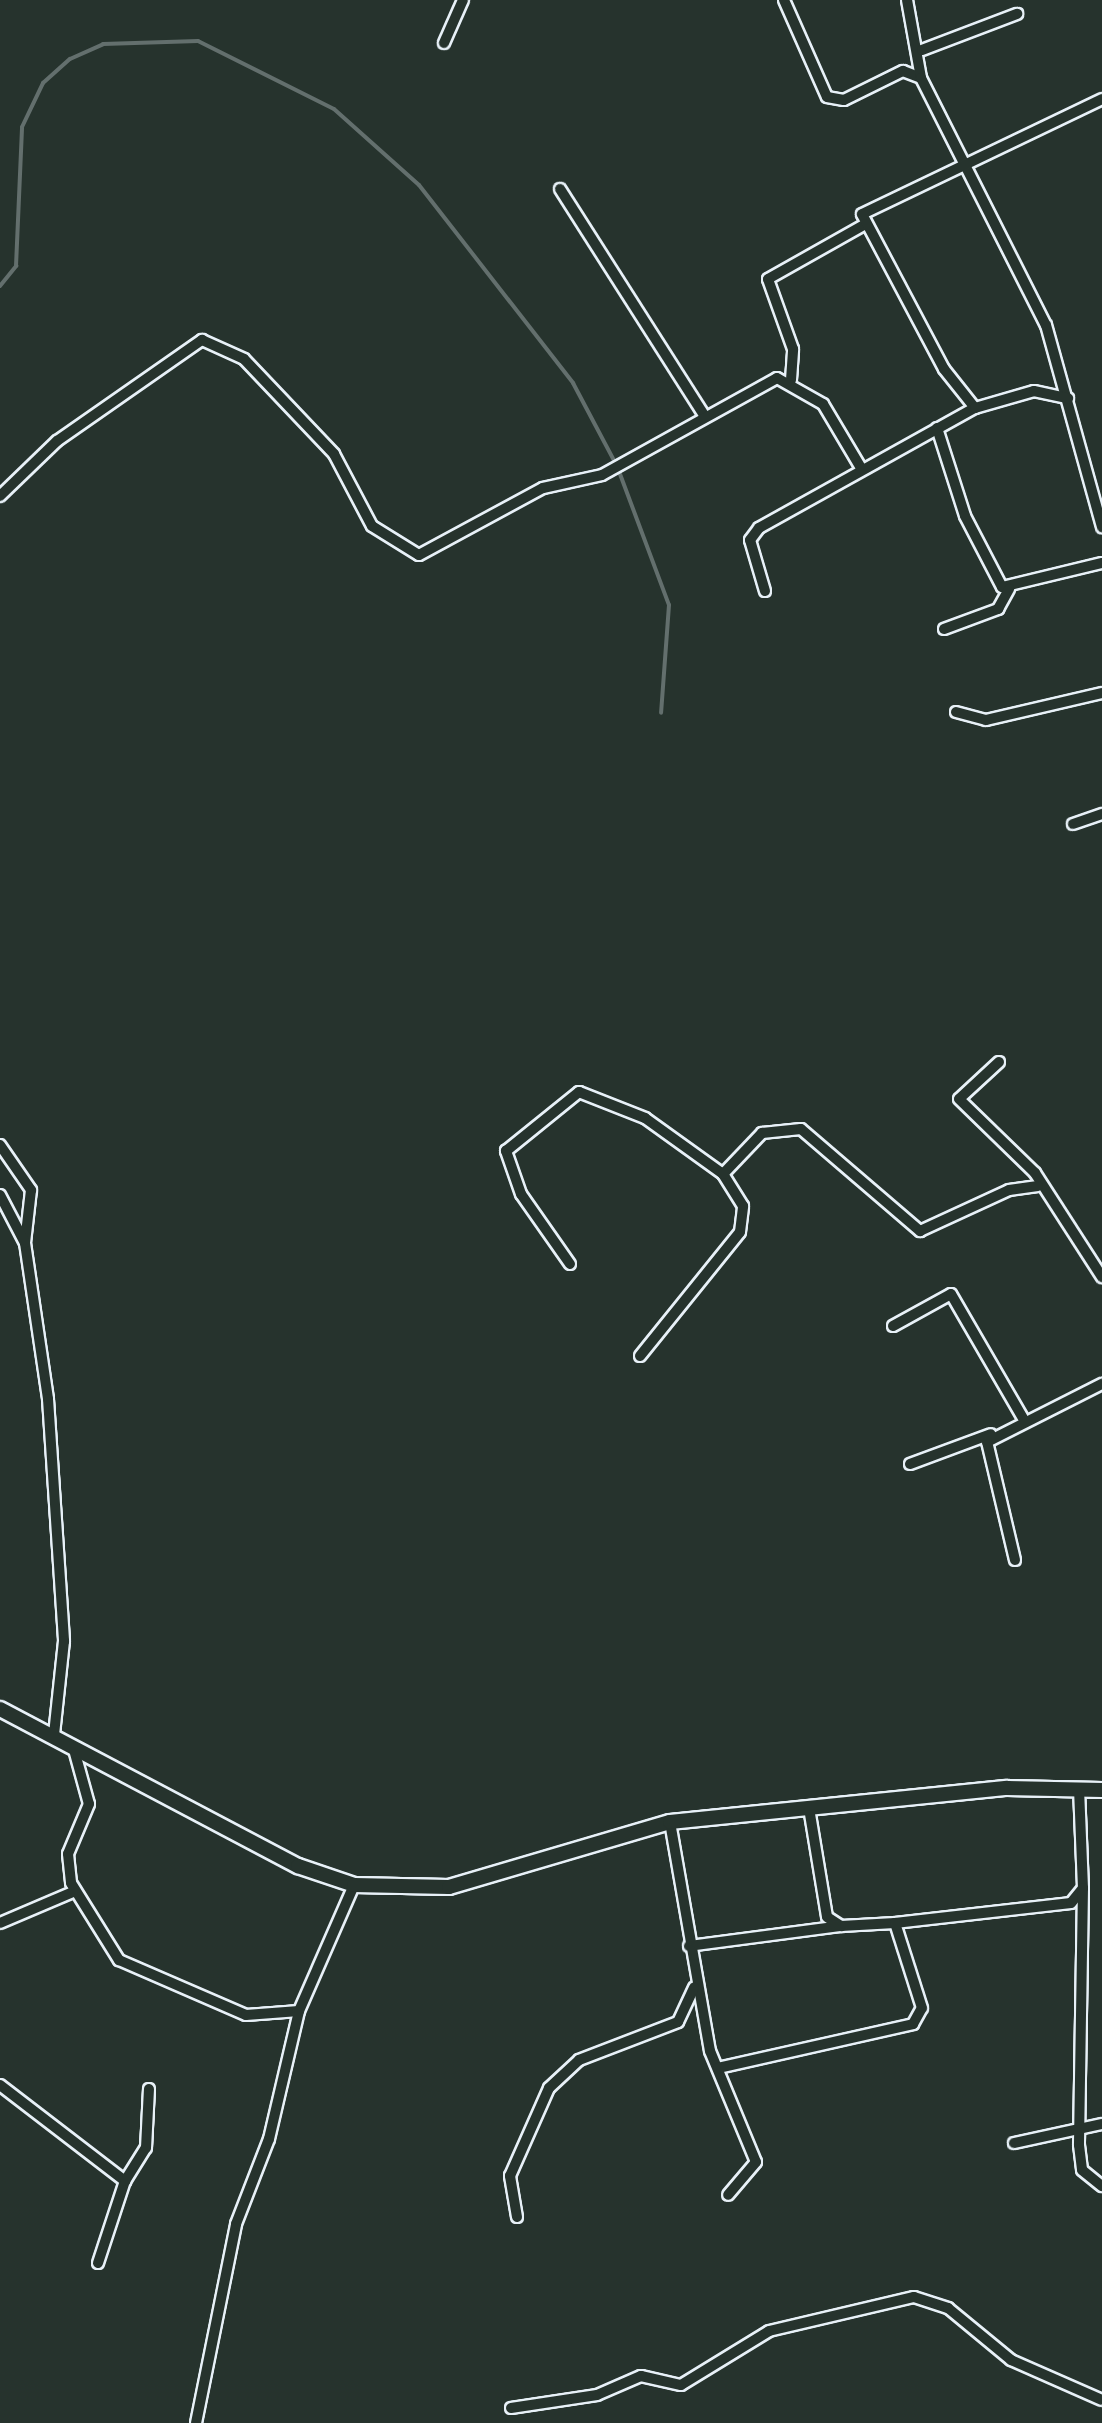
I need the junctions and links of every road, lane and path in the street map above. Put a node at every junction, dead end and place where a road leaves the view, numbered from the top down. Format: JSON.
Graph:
{"nodes":[{"id":1,"x":463,"y":0,"type":"edge"},
{"id":2,"x":784,"y":0,"type":"edge"},
{"id":3,"x":907,"y":0,"type":"edge"},
{"id":4,"x":1017,"y":14,"type":"dead end"},
{"id":5,"x":444,"y":43,"type":"dead end"},
{"id":6,"x":922,"y":50,"type":"junction"},
{"id":7,"x":921,"y":78,"type":"junction"},
{"id":8,"x":1102,"y":100,"type":"edge"},
{"id":9,"x":963,"y":163,"type":"junction"},
{"id":10,"x":560,"y":189,"type":"dead end"},
{"id":11,"x":863,"y":219,"type":"junction"},
{"id":12,"x":791,"y":380,"type":"junction"},
{"id":13,"x":1064,"y":382,"type":"junction"},
{"id":14,"x":1048,"y":391,"type":"junction"},
{"id":15,"x":1068,"y":398,"type":"junction"},
{"id":16,"x":975,"y":408,"type":"junction"},
{"id":17,"x":704,"y":415,"type":"junction"},
{"id":18,"x":937,"y":428,"type":"junction"},
{"id":19,"x":861,"y":468,"type":"junction"},
{"id":20,"x":0,"y":496,"type":"edge"},
{"id":21,"x":1099,"y":510,"type":"edge"},
{"id":22,"x":1102,"y":527,"type":"edge"},
{"id":23,"x":1102,"y":563,"type":"edge"},
{"id":24,"x":1009,"y":590,"type":"junction"},
{"id":25,"x":765,"y":591,"type":"dead end"},
{"id":26,"x":944,"y":629,"type":"dead end"},
{"id":27,"x":1102,"y":693,"type":"edge"},
{"id":28,"x":956,"y":712,"type":"dead end"},
{"id":29,"x":1102,"y":814,"type":"edge"},
{"id":30,"x":1073,"y":824,"type":"dead end"},
{"id":31,"x":999,"y":1062,"type":"dead end"},
{"id":32,"x":0,"y":1145,"type":"edge"},
{"id":33,"x":723,"y":1174,"type":"junction"},
{"id":34,"x":1038,"y":1186,"type":"junction"},
{"id":35,"x":0,"y":1195,"type":"edge"},
{"id":36,"x":26,"y":1243,"type":"junction"},
{"id":37,"x":570,"y":1264,"type":"dead end"},
{"id":38,"x":1102,"y":1278,"type":"edge"},
{"id":39,"x":893,"y":1326,"type":"dead end"},
{"id":40,"x":640,"y":1356,"type":"dead end"},
{"id":41,"x":1102,"y":1384,"type":"edge"},
{"id":42,"x":1023,"y":1418,"type":"junction"},
{"id":43,"x":992,"y":1434,"type":"junction"},
{"id":44,"x":910,"y":1464,"type":"dead end"},
{"id":45,"x":1015,"y":1560,"type":"dead end"},
{"id":46,"x":0,"y":1709,"type":"edge"},
{"id":47,"x":54,"y":1735,"type":"junction"},
{"id":48,"x":73,"y":1744,"type":"junction"},
{"id":49,"x":1079,"y":1788,"type":"junction"},
{"id":50,"x":1102,"y":1790,"type":"edge"},
{"id":51,"x":810,"y":1808,"type":"junction"},
{"id":52,"x":670,"y":1822,"type":"junction"},
{"id":53,"x":354,"y":1885,"type":"junction"},
{"id":54,"x":1083,"y":1888,"type":"junction"},
{"id":55,"x":73,"y":1892,"type":"junction"},
{"id":56,"x":895,"y":1923,"type":"junction"},
{"id":57,"x":0,"y":1924,"type":"edge"},
{"id":58,"x":841,"y":1926,"type":"junction"},
{"id":59,"x":689,"y":1946,"type":"junction"},
{"id":60,"x":695,"y":1986,"type":"junction"},
{"id":61,"x":299,"y":2011,"type":"junction"},
{"id":62,"x":718,"y":2068,"type":"junction"},
{"id":63,"x":0,"y":2085,"type":"edge"},
{"id":64,"x":149,"y":2089,"type":"dead end"},
{"id":65,"x":1102,"y":2124,"type":"edge"},
{"id":66,"x":1079,"y":2127,"type":"junction"},
{"id":67,"x":1014,"y":2143,"type":"dead end"},
{"id":68,"x":124,"y":2180,"type":"junction"},
{"id":69,"x":1102,"y":2186,"type":"edge"},
{"id":70,"x":728,"y":2194,"type":"dead end"},
{"id":71,"x":517,"y":2218,"type":"dead end"},
{"id":72,"x":98,"y":2262,"type":"dead end"},
{"id":73,"x":1102,"y":2400,"type":"edge"},
{"id":74,"x":511,"y":2408,"type":"dead end"},
{"id":75,"x":196,"y":2423,"type":"edge"}],
"edges":[{"from":1,"to":5,"type":"street"},
{"from":2,"to":7,"type":"street"},
{"from":3,"to":6,"type":"street"},
{"from":4,"to":6,"type":"street"},
{"from":6,"to":7,"type":"street"},
{"from":7,"to":9,"type":"street"},
{"from":8,"to":9,"type":"street"},
{"from":9,"to":11,"type":"street"},
{"from":9,"to":13,"type":"street"},
{"from":10,"to":17,"type":"street"},
{"from":11,"to":12,"type":"street"},
{"from":11,"to":16,"type":"street"},
{"from":12,"to":17,"type":"street"},
{"from":12,"to":19,"type":"street"},
{"from":13,"to":14,"type":"street"},
{"from":13,"to":15,"type":"street"},
{"from":14,"to":15,"type":"street"},
{"from":14,"to":16,"type":"street"},
{"from":15,"to":21,"type":"street"},
{"from":16,"to":18,"type":"street"},
{"from":17,"to":20,"type":"street"},
{"from":18,"to":19,"type":"street"},
{"from":18,"to":24,"type":"street"},
{"from":19,"to":25,"type":"street"},
{"from":21,"to":22,"type":"street"},
{"from":23,"to":24,"type":"street"},
{"from":24,"to":26,"type":"street"},
{"from":27,"to":28,"type":"street"},
{"from":29,"to":30,"type":"street"},
{"from":31,"to":34,"type":"street"},
{"from":32,"to":36,"type":"street"},
{"from":33,"to":34,"type":"street"},
{"from":33,"to":37,"type":"street"},
{"from":33,"to":40,"type":"street"},
{"from":34,"to":38,"type":"street"},
{"from":35,"to":36,"type":"street"},
{"from":36,"to":47,"type":"street"},
{"from":39,"to":42,"type":"street"},
{"from":41,"to":42,"type":"street"},
{"from":42,"to":43,"type":"street"},
{"from":43,"to":44,"type":"street"},
{"from":43,"to":45,"type":"street"},
{"from":46,"to":47,"type":"street"},
{"from":47,"to":48,"type":"street"},
{"from":48,"to":53,"type":"street"},
{"from":48,"to":55,"type":"street"},
{"from":49,"to":50,"type":"street"},
{"from":49,"to":51,"type":"street"},
{"from":49,"to":54,"type":"street"},
{"from":51,"to":52,"type":"street"},
{"from":51,"to":58,"type":"street"},
{"from":52,"to":53,"type":"street"},
{"from":52,"to":59,"type":"street"},
{"from":53,"to":61,"type":"street"},
{"from":54,"to":56,"type":"street"},
{"from":54,"to":66,"type":"street"},
{"from":55,"to":57,"type":"street"},
{"from":55,"to":61,"type":"street"},
{"from":56,"to":58,"type":"street"},
{"from":56,"to":62,"type":"street"},
{"from":58,"to":59,"type":"street"},
{"from":59,"to":60,"type":"street"},
{"from":60,"to":62,"type":"street"},
{"from":60,"to":71,"type":"street"},
{"from":61,"to":75,"type":"street"},
{"from":62,"to":70,"type":"street"},
{"from":63,"to":68,"type":"street"},
{"from":64,"to":68,"type":"street"},
{"from":65,"to":66,"type":"street"},
{"from":66,"to":67,"type":"street"},
{"from":66,"to":69,"type":"street"},
{"from":68,"to":72,"type":"street"},
{"from":73,"to":74,"type":"street"}]}
